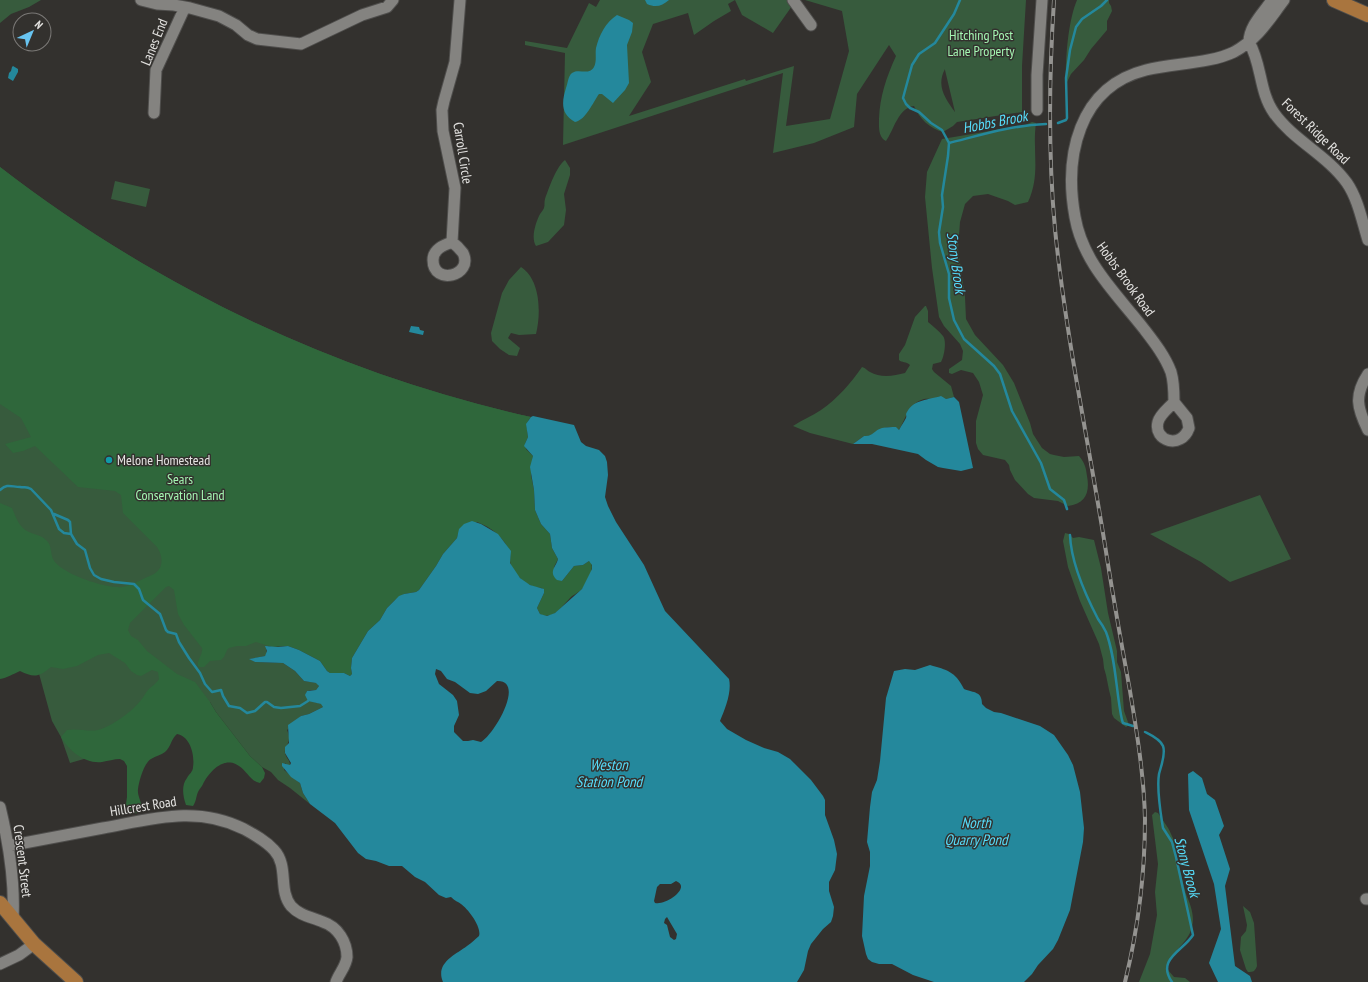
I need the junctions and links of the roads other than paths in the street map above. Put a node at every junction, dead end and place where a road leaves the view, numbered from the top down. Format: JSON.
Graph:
{"nodes":[{"id":1,"x":141,"y":0,"type":"edge"},
{"id":2,"x":392,"y":0,"type":"edge"},
{"id":3,"x":460,"y":0,"type":"edge"},
{"id":4,"x":793,"y":0,"type":"edge"},
{"id":5,"x":1042,"y":0,"type":"edge"},
{"id":6,"x":1272,"y":0,"type":"edge"},
{"id":7,"x":1284,"y":0,"type":"edge"},
{"id":8,"x":1334,"y":0,"type":"edge"},
{"id":9,"x":185,"y":7,"type":"junction"},
{"id":10,"x":1368,"y":15,"type":"edge"},
{"id":11,"x":811,"y":25,"type":"dead end"},
{"id":12,"x":1249,"y":42,"type":"junction"},
{"id":13,"x":1037,"y":110,"type":"dead end"},
{"id":14,"x":154,"y":114,"type":"dead end"},
{"id":15,"x":1368,"y":240,"type":"edge"},
{"id":16,"x":452,"y":242,"type":"dead end"},
{"id":17,"x":1368,"y":374,"type":"edge"},
{"id":18,"x":1174,"y":402,"type":"dead end"},
{"id":19,"x":1368,"y":430,"type":"edge"},
{"id":20,"x":0,"y":807,"type":"edge"},
{"id":21,"x":8,"y":846,"type":"junction"},
{"id":22,"x":0,"y":903,"type":"edge"},
{"id":23,"x":13,"y":919,"type":"junction"},
{"id":24,"x":34,"y":944,"type":"junction"},
{"id":25,"x":0,"y":964,"type":"edge"},
{"id":26,"x":76,"y":982,"type":"edge"},
{"id":27,"x":336,"y":982,"type":"edge"}],
"edges":[{"from":1,"to":9,"type":"street"},
{"from":2,"to":9,"type":"street"},
{"from":3,"to":16,"type":"street","name":"Carroll Circle"},
{"from":4,"to":11,"type":"street"},
{"from":5,"to":13,"type":"street"},
{"from":6,"to":12,"type":"street"},
{"from":7,"to":12,"type":"street","name":"Hobbs Brook Road"},
{"from":8,"to":10,"type":"main road"},
{"from":9,"to":14,"type":"street","name":"Lanes End"},
{"from":12,"to":15,"type":"street","name":"Forest Ridge Road"},
{"from":12,"to":18,"type":"street","name":"Hobbs Brook Road"},
{"from":17,"to":19,"type":"street"},
{"from":20,"to":21,"type":"street","name":"Crescent Street"},
{"from":21,"to":23,"type":"street","name":"Crescent Street"},
{"from":21,"to":27,"type":"street","name":"Hillcrest Road"},
{"from":22,"to":23,"type":"main road"},
{"from":23,"to":24,"type":"main road"},
{"from":24,"to":25,"type":"street"},
{"from":24,"to":26,"type":"main road"}]}
